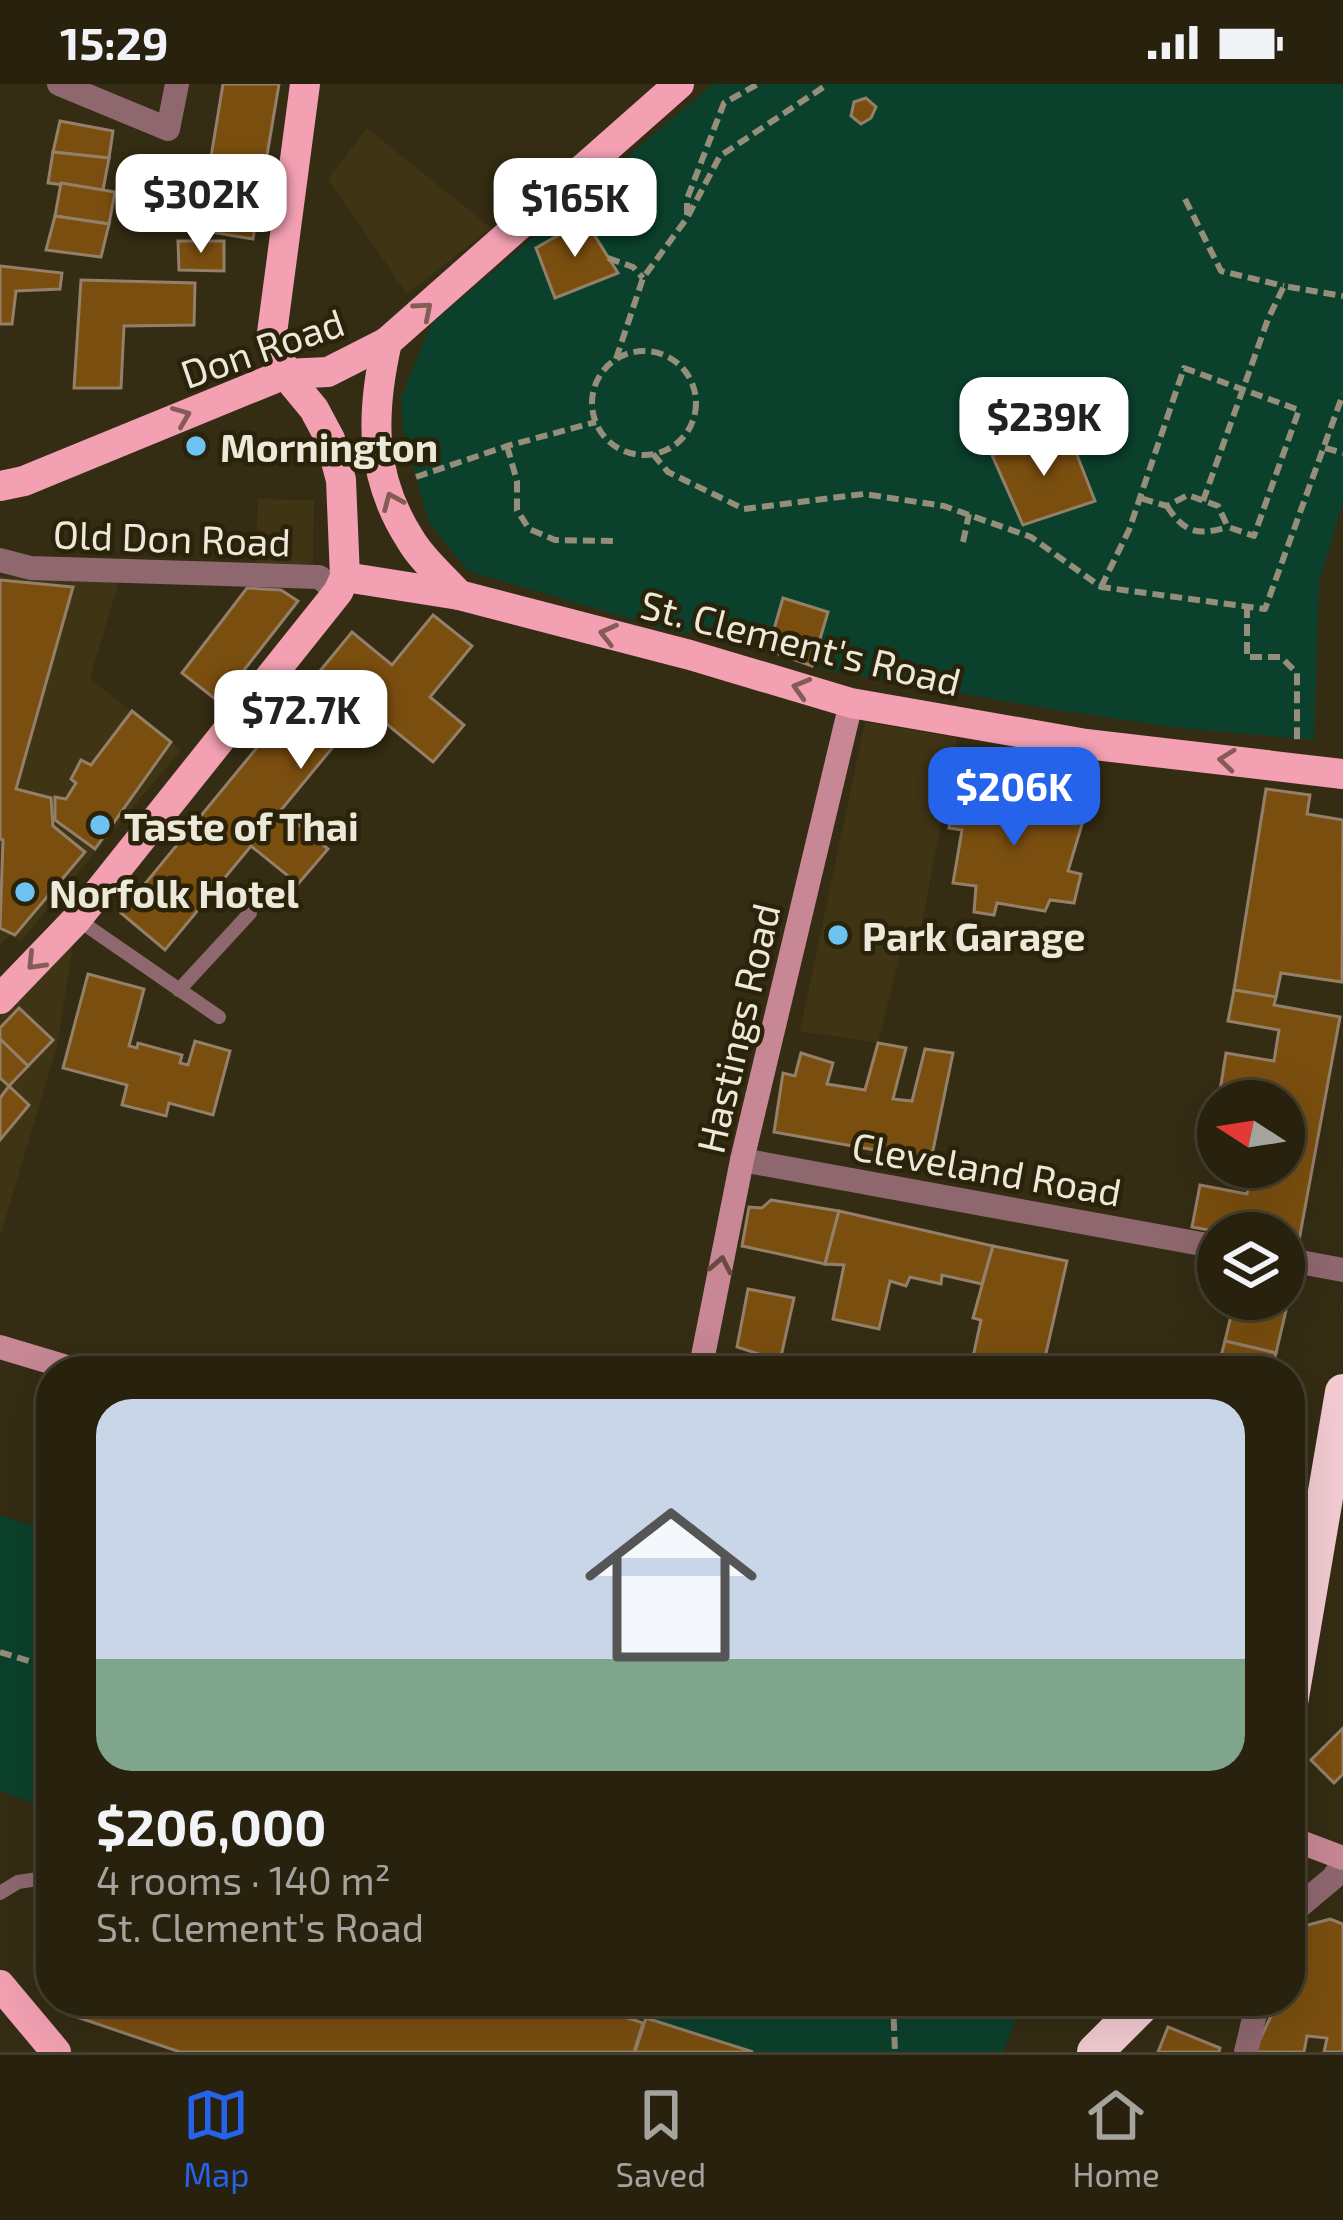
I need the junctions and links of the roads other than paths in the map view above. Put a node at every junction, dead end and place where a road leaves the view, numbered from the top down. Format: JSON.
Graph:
{"nodes":[{"id":1,"x":58,"y":84,"type":"edge"},
{"id":2,"x":177,"y":84,"type":"edge"},
{"id":3,"x":305,"y":84,"type":"edge"},
{"id":4,"x":679,"y":84,"type":"edge"},
{"id":5,"x":387,"y":343,"type":"junction"},
{"id":6,"x":285,"y":374,"type":"junction"},
{"id":7,"x":0,"y":487,"type":"edge"},
{"id":8,"x":0,"y":560,"type":"edge"},
{"id":9,"x":341,"y":584,"type":"junction"},
{"id":10,"x":459,"y":595,"type":"junction"},
{"id":11,"x":851,"y":703,"type":"junction"},
{"id":12,"x":1343,"y":774,"type":"edge"},
{"id":13,"x":250,"y":913,"type":"dead end"},
{"id":14,"x":77,"y":919,"type":"junction"},
{"id":15,"x":179,"y":990,"type":"junction"},
{"id":16,"x":0,"y":999,"type":"edge"},
{"id":17,"x":218,"y":1017,"type":"dead end"},
{"id":18,"x":742,"y":1160,"type":"junction"},
{"id":19,"x":1197,"y":1243,"type":"edge"},
{"id":20,"x":1305,"y":1263,"type":"edge"},
{"id":21,"x":1343,"y":1270,"type":"edge"},
{"id":22,"x":0,"y":1347,"type":"edge"},
{"id":23,"x":707,"y":1356,"type":"edge"},
{"id":24,"x":36,"y":1358,"type":"edge"},
{"id":25,"x":1343,"y":1392,"type":"edge"},
{"id":26,"x":1305,"y":1544,"type":"edge"},
{"id":27,"x":1305,"y":1845,"type":"edge"},
{"id":28,"x":1343,"y":1861,"type":"edge"},
{"id":29,"x":36,"y":1879,"type":"edge"},
{"id":30,"x":0,"y":1893,"type":"edge"},
{"id":31,"x":1305,"y":1901,"type":"edge"},
{"id":32,"x":0,"y":1985,"type":"edge"},
{"id":33,"x":1131,"y":2016,"type":"edge"},
{"id":34,"x":1254,"y":2016,"type":"edge"},
{"id":35,"x":56,"y":2052,"type":"edge"},
{"id":36,"x":1095,"y":2052,"type":"edge"},
{"id":37,"x":1246,"y":2052,"type":"edge"}],
"edges":[{"from":1,"to":2,"type":"street"},
{"from":3,"to":6,"type":"main road"},
{"from":5,"to":4,"type":"main road","name":"Don Road","one_way":true},
{"from":5,"to":6,"type":"main road","name":"Don Road"},
{"from":10,"to":5,"type":"main road","one_way":true},
{"from":7,"to":6,"type":"main road","name":"Don Road","one_way":true},
{"from":6,"to":9,"type":"main road"},
{"from":8,"to":9,"type":"street","name":"Old Don Road"},
{"from":9,"to":10,"type":"main road","name":"St. Clement's Road"},
{"from":9,"to":14,"type":"main road"},
{"from":11,"to":10,"type":"main road","name":"St. Clement's Road","one_way":true},
{"from":12,"to":11,"type":"main road","name":"St. Clement's Road","one_way":true},
{"from":11,"to":18,"type":"main road","name":"Hastings Road"},
{"from":13,"to":15,"type":"lane"},
{"from":14,"to":15,"type":"lane"},
{"from":14,"to":16,"type":"main road","one_way":true},
{"from":15,"to":17,"type":"lane"},
{"from":18,"to":19,"type":"street","name":"Cleveland Road"},
{"from":23,"to":18,"type":"main road","name":"Hastings Road","one_way":true},
{"from":20,"to":21,"type":"street"},
{"from":22,"to":24,"type":"main road"},
{"from":25,"to":26,"type":"highway"},
{"from":27,"to":28,"type":"main road"},
{"from":28,"to":31,"type":"street"},
{"from":29,"to":30,"type":"lane"},
{"from":32,"to":35,"type":"main road"},
{"from":33,"to":36,"type":"highway"},
{"from":34,"to":37,"type":"street"}]}
